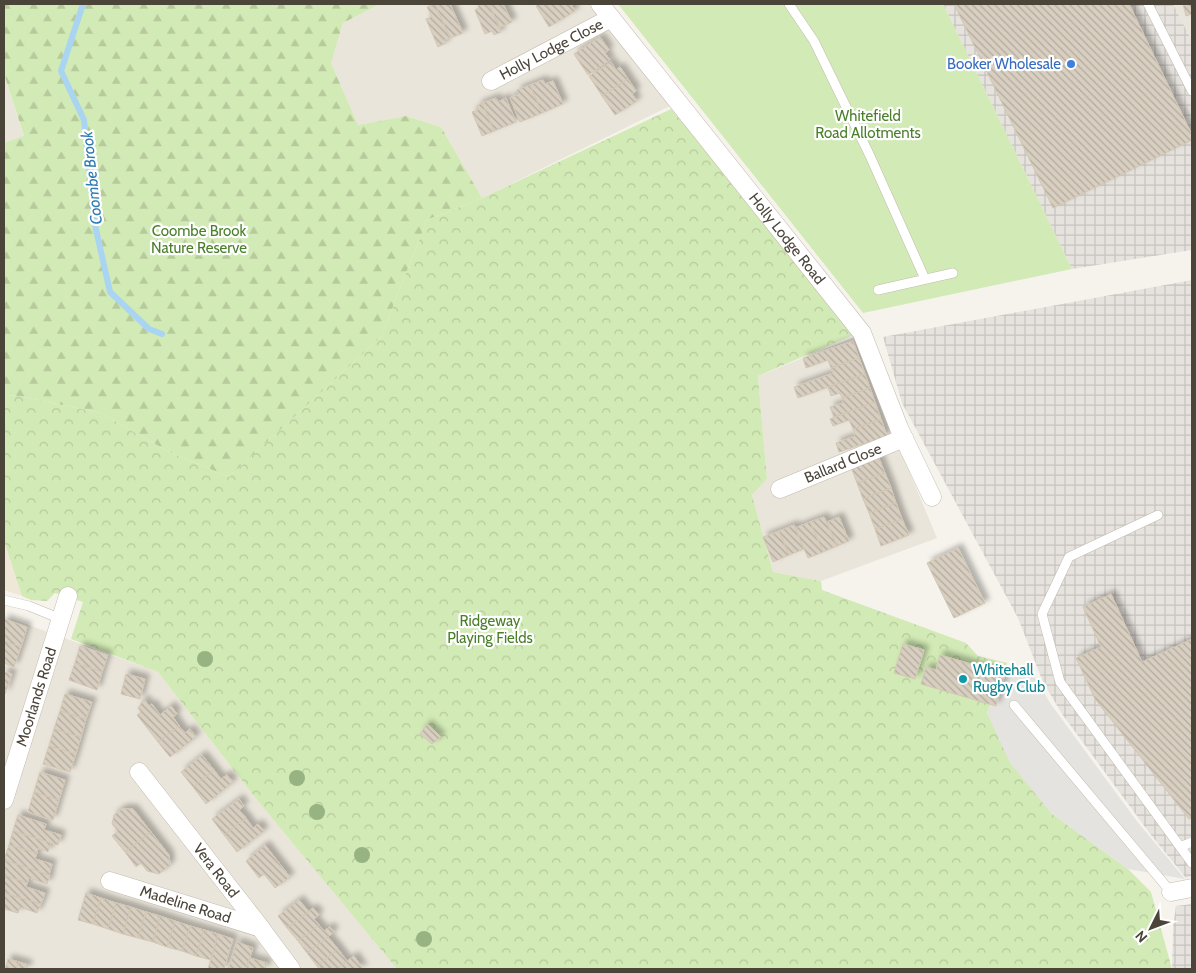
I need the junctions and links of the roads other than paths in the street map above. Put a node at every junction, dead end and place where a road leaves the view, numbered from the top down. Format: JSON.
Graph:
{"nodes":[{"id":1,"x":789,"y":4,"type":"edge"},
{"id":2,"x":1148,"y":4,"type":"edge"},
{"id":3,"x":606,"y":11,"type":"edge"},
{"id":4,"x":491,"y":81,"type":"dead end"},
{"id":5,"x":1192,"y":91,"type":"edge"},
{"id":6,"x":953,"y":273,"type":"dead end"},
{"id":7,"x":925,"y":279,"type":"junction"},
{"id":8,"x":878,"y":290,"type":"dead end"},
{"id":9,"x":904,"y":438,"type":"junction"},
{"id":10,"x":780,"y":489,"type":"dead end"},
{"id":11,"x":932,"y":497,"type":"dead end"},
{"id":12,"x":1158,"y":515,"type":"dead end"},
{"id":13,"x":68,"y":596,"type":"dead end"},
{"id":14,"x":4,"y":600,"type":"edge"},
{"id":15,"x":61,"y":619,"type":"junction"},
{"id":16,"x":1014,"y":705,"type":"dead end"},
{"id":17,"x":139,"y":772,"type":"dead end"},
{"id":18,"x":4,"y":800,"type":"edge"},
{"id":19,"x":1192,"y":842,"type":"edge"},
{"id":20,"x":1180,"y":847,"type":"junction"},
{"id":21,"x":1192,"y":863,"type":"edge"},
{"id":22,"x":110,"y":881,"type":"dead end"},
{"id":23,"x":1192,"y":888,"type":"edge"},
{"id":24,"x":1171,"y":892,"type":"joint"},
{"id":25,"x":261,"y":928,"type":"junction"},
{"id":26,"x":291,"y":969,"type":"edge"}],
"edges":[{"from":1,"to":7,"type":"lane"},
{"from":2,"to":5,"type":"lane"},
{"from":3,"to":4,"type":"street","name":"Holly Lodge Close"},
{"from":3,"to":9,"type":"street","name":"Holly Lodge Road"},
{"from":6,"to":7,"type":"lane"},
{"from":7,"to":8,"type":"lane"},
{"from":9,"to":10,"type":"street","name":"Ballard Close"},
{"from":9,"to":11,"type":"street","name":"Holly Lodge Road"},
{"from":12,"to":20,"type":"lane"},
{"from":13,"to":15,"type":"street","name":"Moorlands Road"},
{"from":14,"to":15,"type":"lane"},
{"from":15,"to":18,"type":"street","name":"Moorlands Road"},
{"from":16,"to":24,"type":"lane"},
{"from":17,"to":25,"type":"street","name":"Vera Road"},
{"from":19,"to":20,"type":"lane"},
{"from":20,"to":21,"type":"lane"},
{"from":22,"to":25,"type":"street","name":"Madeline Road"},
{"from":23,"to":24,"type":"street"},
{"from":25,"to":26,"type":"street","name":"Vera Road"}]}
